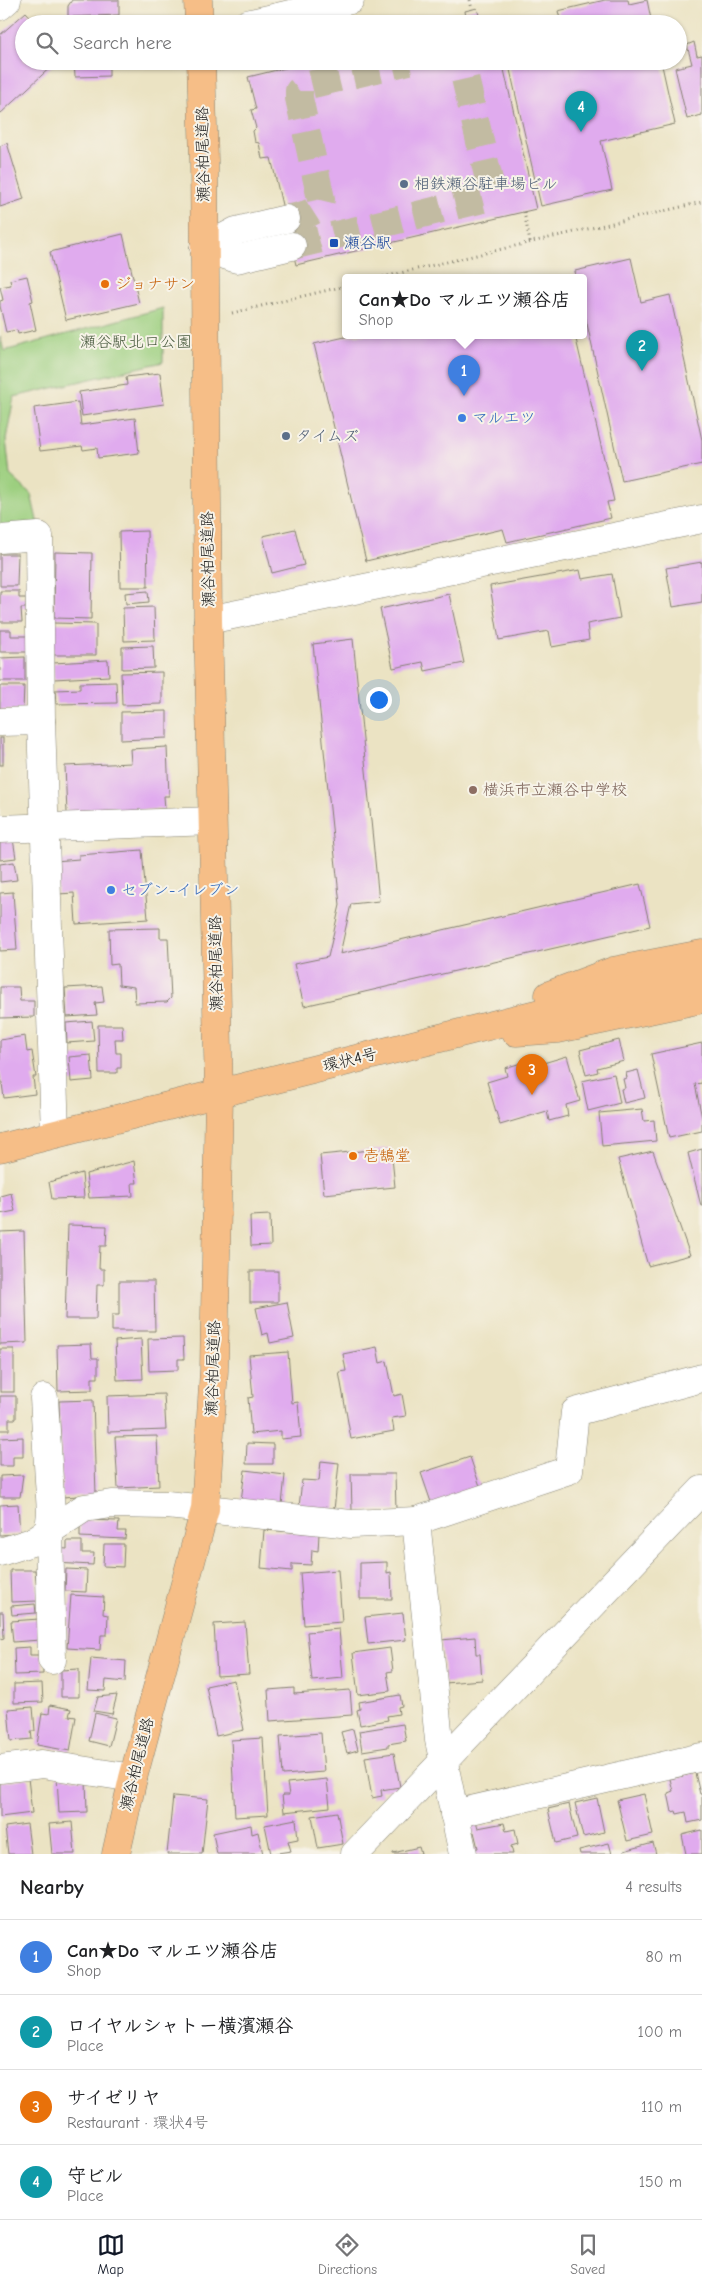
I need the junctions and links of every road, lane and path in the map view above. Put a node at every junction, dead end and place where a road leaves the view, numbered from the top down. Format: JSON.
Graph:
{"nodes":[{"id":1,"x":7,"y":0,"type":"edge"},
{"id":2,"x":198,"y":0,"type":"edge"},
{"id":3,"x":350,"y":0,"type":"edge"},
{"id":4,"x":470,"y":0,"type":"edge"},
{"id":5,"x":0,"y":6,"type":"edge"},
{"id":6,"x":472,"y":10,"type":"dead end"},
{"id":7,"x":199,"y":15,"type":"edge"},
{"id":8,"x":286,"y":15,"type":"edge"},
{"id":9,"x":201,"y":70,"type":"edge"},
{"id":10,"x":702,"y":202,"type":"edge"},
{"id":11,"x":524,"y":212,"type":"dead end"},
{"id":12,"x":286,"y":219,"type":"tunnel mouth"},
{"id":13,"x":530,"y":242,"type":"junction"},
{"id":14,"x":292,"y":246,"type":"tunnel mouth"},
{"id":15,"x":204,"y":248,"type":"junction"},
{"id":16,"x":396,"y":274,"type":"edge"},
{"id":17,"x":342,"y":287,"type":"edge"},
{"id":18,"x":206,"y":319,"type":"junction"},
{"id":19,"x":702,"y":519,"type":"edge"},
{"id":20,"x":0,"y":539,"type":"edge"},
{"id":21,"x":208,"y":620,"type":"junction"},
{"id":22,"x":41,"y":721,"type":"junction"},
{"id":23,"x":0,"y":722,"type":"edge"},
{"id":24,"x":212,"y":821,"type":"junction"},
{"id":25,"x":44,"y":827,"type":"junction"},
{"id":26,"x":0,"y":829,"type":"edge"},
{"id":27,"x":702,"y":954,"type":"edge"},
{"id":28,"x":702,"y":978,"type":"edge"},
{"id":29,"x":702,"y":999,"type":"edge"},
{"id":30,"x":435,"y":1039,"type":"junction"},
{"id":31,"x":220,"y":1093,"type":"junction"},
{"id":32,"x":55,"y":1133,"type":"junction"},
{"id":33,"x":0,"y":1148,"type":"edge"},
{"id":34,"x":702,"y":1378,"type":"edge"},
{"id":35,"x":44,"y":1398,"type":"dead end"},
{"id":36,"x":702,"y":1490,"type":"edge"},
{"id":37,"x":205,"y":1509,"type":"junction"},
{"id":38,"x":416,"y":1521,"type":"junction"},
{"id":39,"x":49,"y":1530,"type":"junction"},
{"id":40,"x":0,"y":1552,"type":"edge"},
{"id":41,"x":52,"y":1660,"type":"dead end"},
{"id":42,"x":702,"y":1758,"type":"edge"},
{"id":43,"x":443,"y":1762,"type":"junction"},
{"id":44,"x":0,"y":1768,"type":"edge"},
{"id":45,"x":133,"y":1778,"type":"junction"},
{"id":46,"x":454,"y":1814,"type":"junction"},
{"id":47,"x":116,"y":1854,"type":"edge"},
{"id":48,"x":355,"y":1854,"type":"edge"},
{"id":49,"x":463,"y":1854,"type":"edge"}],
"edges":[{"from":1,"to":5,"type":"street"},
{"from":2,"to":7,"type":"main road"},
{"from":3,"to":8,"type":"street"},
{"from":4,"to":6,"type":"path"},
{"from":9,"to":15,"type":"main road","name":"瀬谷柏尾道路"},
{"from":10,"to":13,"type":"path"},
{"from":11,"to":13,"type":"path"},
{"from":12,"to":15,"type":"street"},
{"from":13,"to":16,"type":"path"},
{"from":14,"to":15,"type":"street"},
{"from":15,"to":18,"type":"main road","name":"瀬谷柏尾道路"},
{"from":17,"to":18,"type":"path"},
{"from":18,"to":21,"type":"main road","name":"瀬谷柏尾道路"},
{"from":19,"to":21,"type":"street"},
{"from":20,"to":22,"type":"street"},
{"from":21,"to":24,"type":"main road","name":"瀬谷柏尾道路"},
{"from":22,"to":23,"type":"street"},
{"from":22,"to":25,"type":"street"},
{"from":24,"to":25,"type":"street"},
{"from":24,"to":31,"type":"main road","name":"瀬谷柏尾道路"},
{"from":25,"to":26,"type":"street"},
{"from":25,"to":32,"type":"street"},
{"from":27,"to":30,"type":"main road"},
{"from":28,"to":30,"type":"main road","name":"環状4号"},
{"from":29,"to":30,"type":"main road"},
{"from":30,"to":31,"type":"main road","name":"環状4号"},
{"from":31,"to":32,"type":"main road","name":"環状4号"},
{"from":31,"to":37,"type":"main road","name":"瀬谷柏尾道路"},
{"from":32,"to":33,"type":"main road","name":"環状4号"},
{"from":34,"to":38,"type":"street"},
{"from":35,"to":39,"type":"street"},
{"from":36,"to":43,"type":"street"},
{"from":37,"to":38,"type":"street"},
{"from":37,"to":39,"type":"street"},
{"from":37,"to":45,"type":"main road","name":"瀬谷柏尾道路"},
{"from":38,"to":43,"type":"street"},
{"from":39,"to":40,"type":"street"},
{"from":39,"to":41,"type":"street"},
{"from":42,"to":46,"type":"street"},
{"from":43,"to":46,"type":"street"},
{"from":43,"to":48,"type":"street"},
{"from":44,"to":45,"type":"street"},
{"from":45,"to":47,"type":"main road","name":"瀬谷柏尾道路"},
{"from":46,"to":49,"type":"street"}]}
